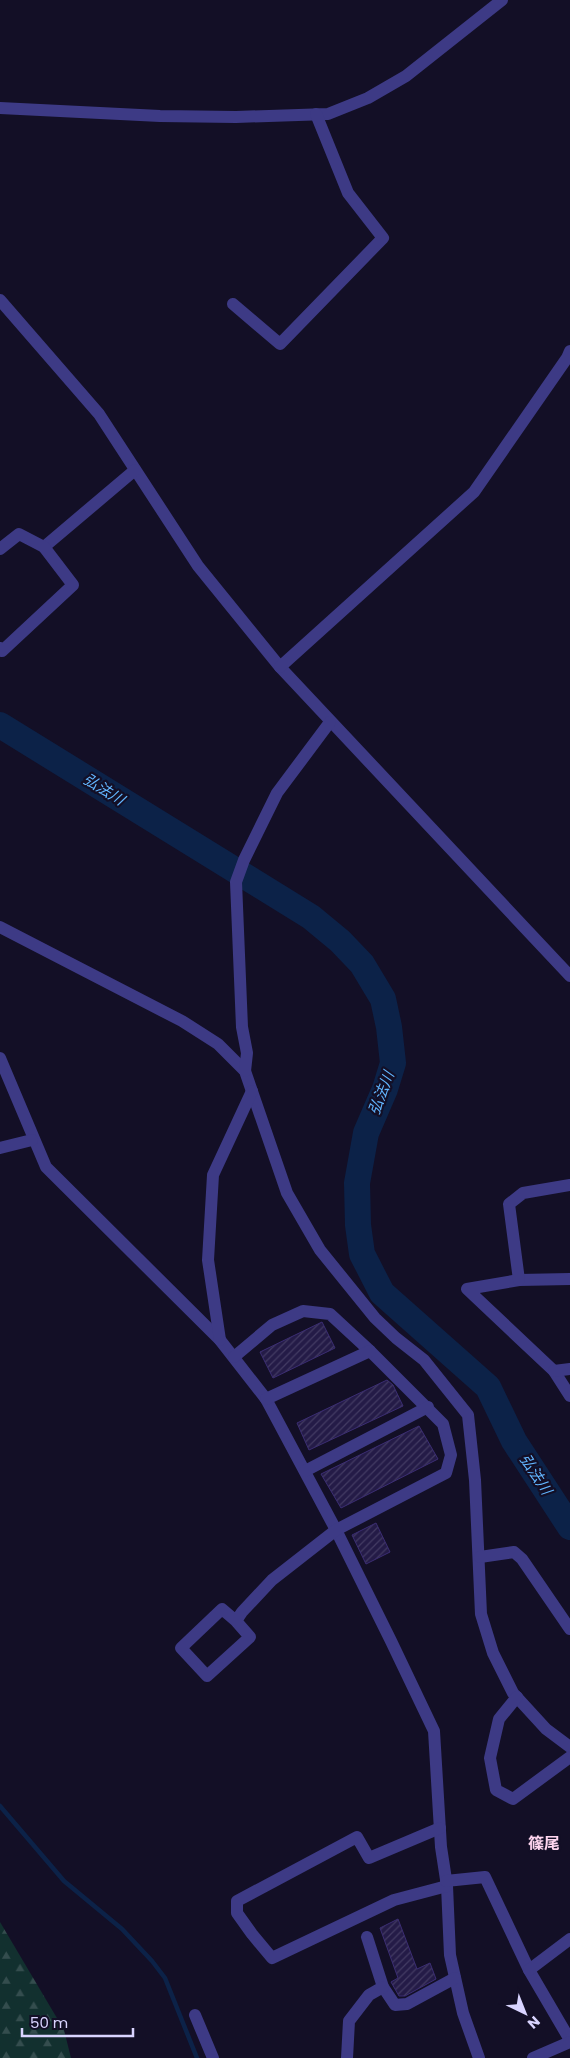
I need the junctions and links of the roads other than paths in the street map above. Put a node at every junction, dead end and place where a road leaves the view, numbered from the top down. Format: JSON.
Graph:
{"nodes":[{"id":1,"x":502,"y":0,"type":"edge"},
{"id":2,"x":0,"y":108,"type":"edge"},
{"id":3,"x":316,"y":114,"type":"junction"},
{"id":4,"x":0,"y":300,"type":"edge"},
{"id":5,"x":233,"y":304,"type":"dead end"},
{"id":6,"x":570,"y":350,"type":"edge"},
{"id":7,"x":135,"y":470,"type":"junction"},
{"id":8,"x":44,"y":547,"type":"junction"},
{"id":9,"x":0,"y":550,"type":"edge"},
{"id":10,"x":0,"y":648,"type":"edge"},
{"id":11,"x":280,"y":667,"type":"junction"},
{"id":12,"x":330,"y":722,"type":"junction"},
{"id":13,"x":0,"y":927,"type":"edge"},
{"id":14,"x":570,"y":976,"type":"edge"},
{"id":15,"x":0,"y":1058,"type":"edge"},
{"id":16,"x":245,"y":1071,"type":"junction"},
{"id":17,"x":252,"y":1091,"type":"junction"},
{"id":18,"x":32,"y":1140,"type":"junction"},
{"id":19,"x":0,"y":1148,"type":"edge"},
{"id":20,"x":570,"y":1185,"type":"edge"},
{"id":21,"x":570,"y":1279,"type":"edge"},
{"id":22,"x":519,"y":1280,"type":"junction"},
{"id":23,"x":220,"y":1340,"type":"junction"},
{"id":24,"x":370,"y":1351,"type":"junction"},
{"id":25,"x":234,"y":1357,"type":"junction"},
{"id":26,"x":570,"y":1369,"type":"edge"},
{"id":27,"x":554,"y":1371,"type":"junction"},
{"id":28,"x":570,"y":1396,"type":"edge"},
{"id":29,"x":266,"y":1399,"type":"junction"},
{"id":30,"x":428,"y":1407,"type":"junction"},
{"id":31,"x":305,"y":1471,"type":"junction"},
{"id":32,"x":336,"y":1530,"type":"junction"},
{"id":33,"x":480,"y":1557,"type":"junction"},
{"id":34,"x":236,"y":1621,"type":"junction"},
{"id":35,"x":570,"y":1629,"type":"edge"},
{"id":36,"x":517,"y":1697,"type":"junction"},
{"id":37,"x":570,"y":1746,"type":"edge"},
{"id":38,"x":570,"y":1757,"type":"edge"},
{"id":39,"x":440,"y":1828,"type":"junction"},
{"id":40,"x":447,"y":1884,"type":"junction"},
{"id":41,"x":367,"y":1937,"type":"dead end"},
{"id":42,"x":570,"y":1939,"type":"edge"},
{"id":43,"x":528,"y":1970,"type":"junction"},
{"id":44,"x":456,"y":1978,"type":"junction"},
{"id":45,"x":383,"y":1987,"type":"junction"},
{"id":46,"x":195,"y":2015,"type":"dead end"},
{"id":47,"x":570,"y":2041,"type":"edge"},
{"id":48,"x":213,"y":2058,"type":"edge"},
{"id":49,"x":348,"y":2058,"type":"edge"},
{"id":50,"x":480,"y":2058,"type":"edge"},
{"id":51,"x":533,"y":2058,"type":"edge"}],
"edges":[{"from":1,"to":3,"type":"street"},
{"from":2,"to":3,"type":"street"},
{"from":3,"to":5,"type":"street"},
{"from":4,"to":7,"type":"street"},
{"from":6,"to":11,"type":"street"},
{"from":7,"to":8,"type":"street"},
{"from":7,"to":11,"type":"street"},
{"from":8,"to":9,"type":"street"},
{"from":8,"to":10,"type":"street"},
{"from":11,"to":12,"type":"street"},
{"from":12,"to":14,"type":"street"},
{"from":12,"to":16,"type":"street"},
{"from":13,"to":16,"type":"street"},
{"from":15,"to":18,"type":"street"},
{"from":16,"to":17,"type":"street"},
{"from":17,"to":23,"type":"street"},
{"from":17,"to":33,"type":"street"},
{"from":18,"to":19,"type":"street"},
{"from":18,"to":23,"type":"street"},
{"from":20,"to":22,"type":"street"},
{"from":21,"to":22,"type":"street"},
{"from":22,"to":27,"type":"street"},
{"from":23,"to":25,"type":"street"},
{"from":24,"to":25,"type":"street"},
{"from":24,"to":29,"type":"street"},
{"from":24,"to":30,"type":"street"},
{"from":25,"to":29,"type":"street"},
{"from":26,"to":27,"type":"street"},
{"from":27,"to":28,"type":"street"},
{"from":29,"to":31,"type":"street"},
{"from":30,"to":31,"type":"street"},
{"from":30,"to":32,"type":"street"},
{"from":31,"to":32,"type":"street"},
{"from":32,"to":34,"type":"street"},
{"from":32,"to":39,"type":"street"},
{"from":33,"to":35,"type":"street"},
{"from":33,"to":36,"type":"street"},
{"from":34,"to":34,"type":"street"},
{"from":36,"to":37,"type":"street"},
{"from":36,"to":38,"type":"street"},
{"from":39,"to":40,"type":"street"},
{"from":39,"to":40,"type":"street"},
{"from":40,"to":43,"type":"street"},
{"from":40,"to":44,"type":"street"},
{"from":41,"to":45,"type":"street"},
{"from":42,"to":43,"type":"street"},
{"from":43,"to":47,"type":"street"},
{"from":44,"to":45,"type":"street"},
{"from":44,"to":50,"type":"street"},
{"from":45,"to":49,"type":"street"},
{"from":46,"to":48,"type":"street"},
{"from":47,"to":51,"type":"street"}]}
